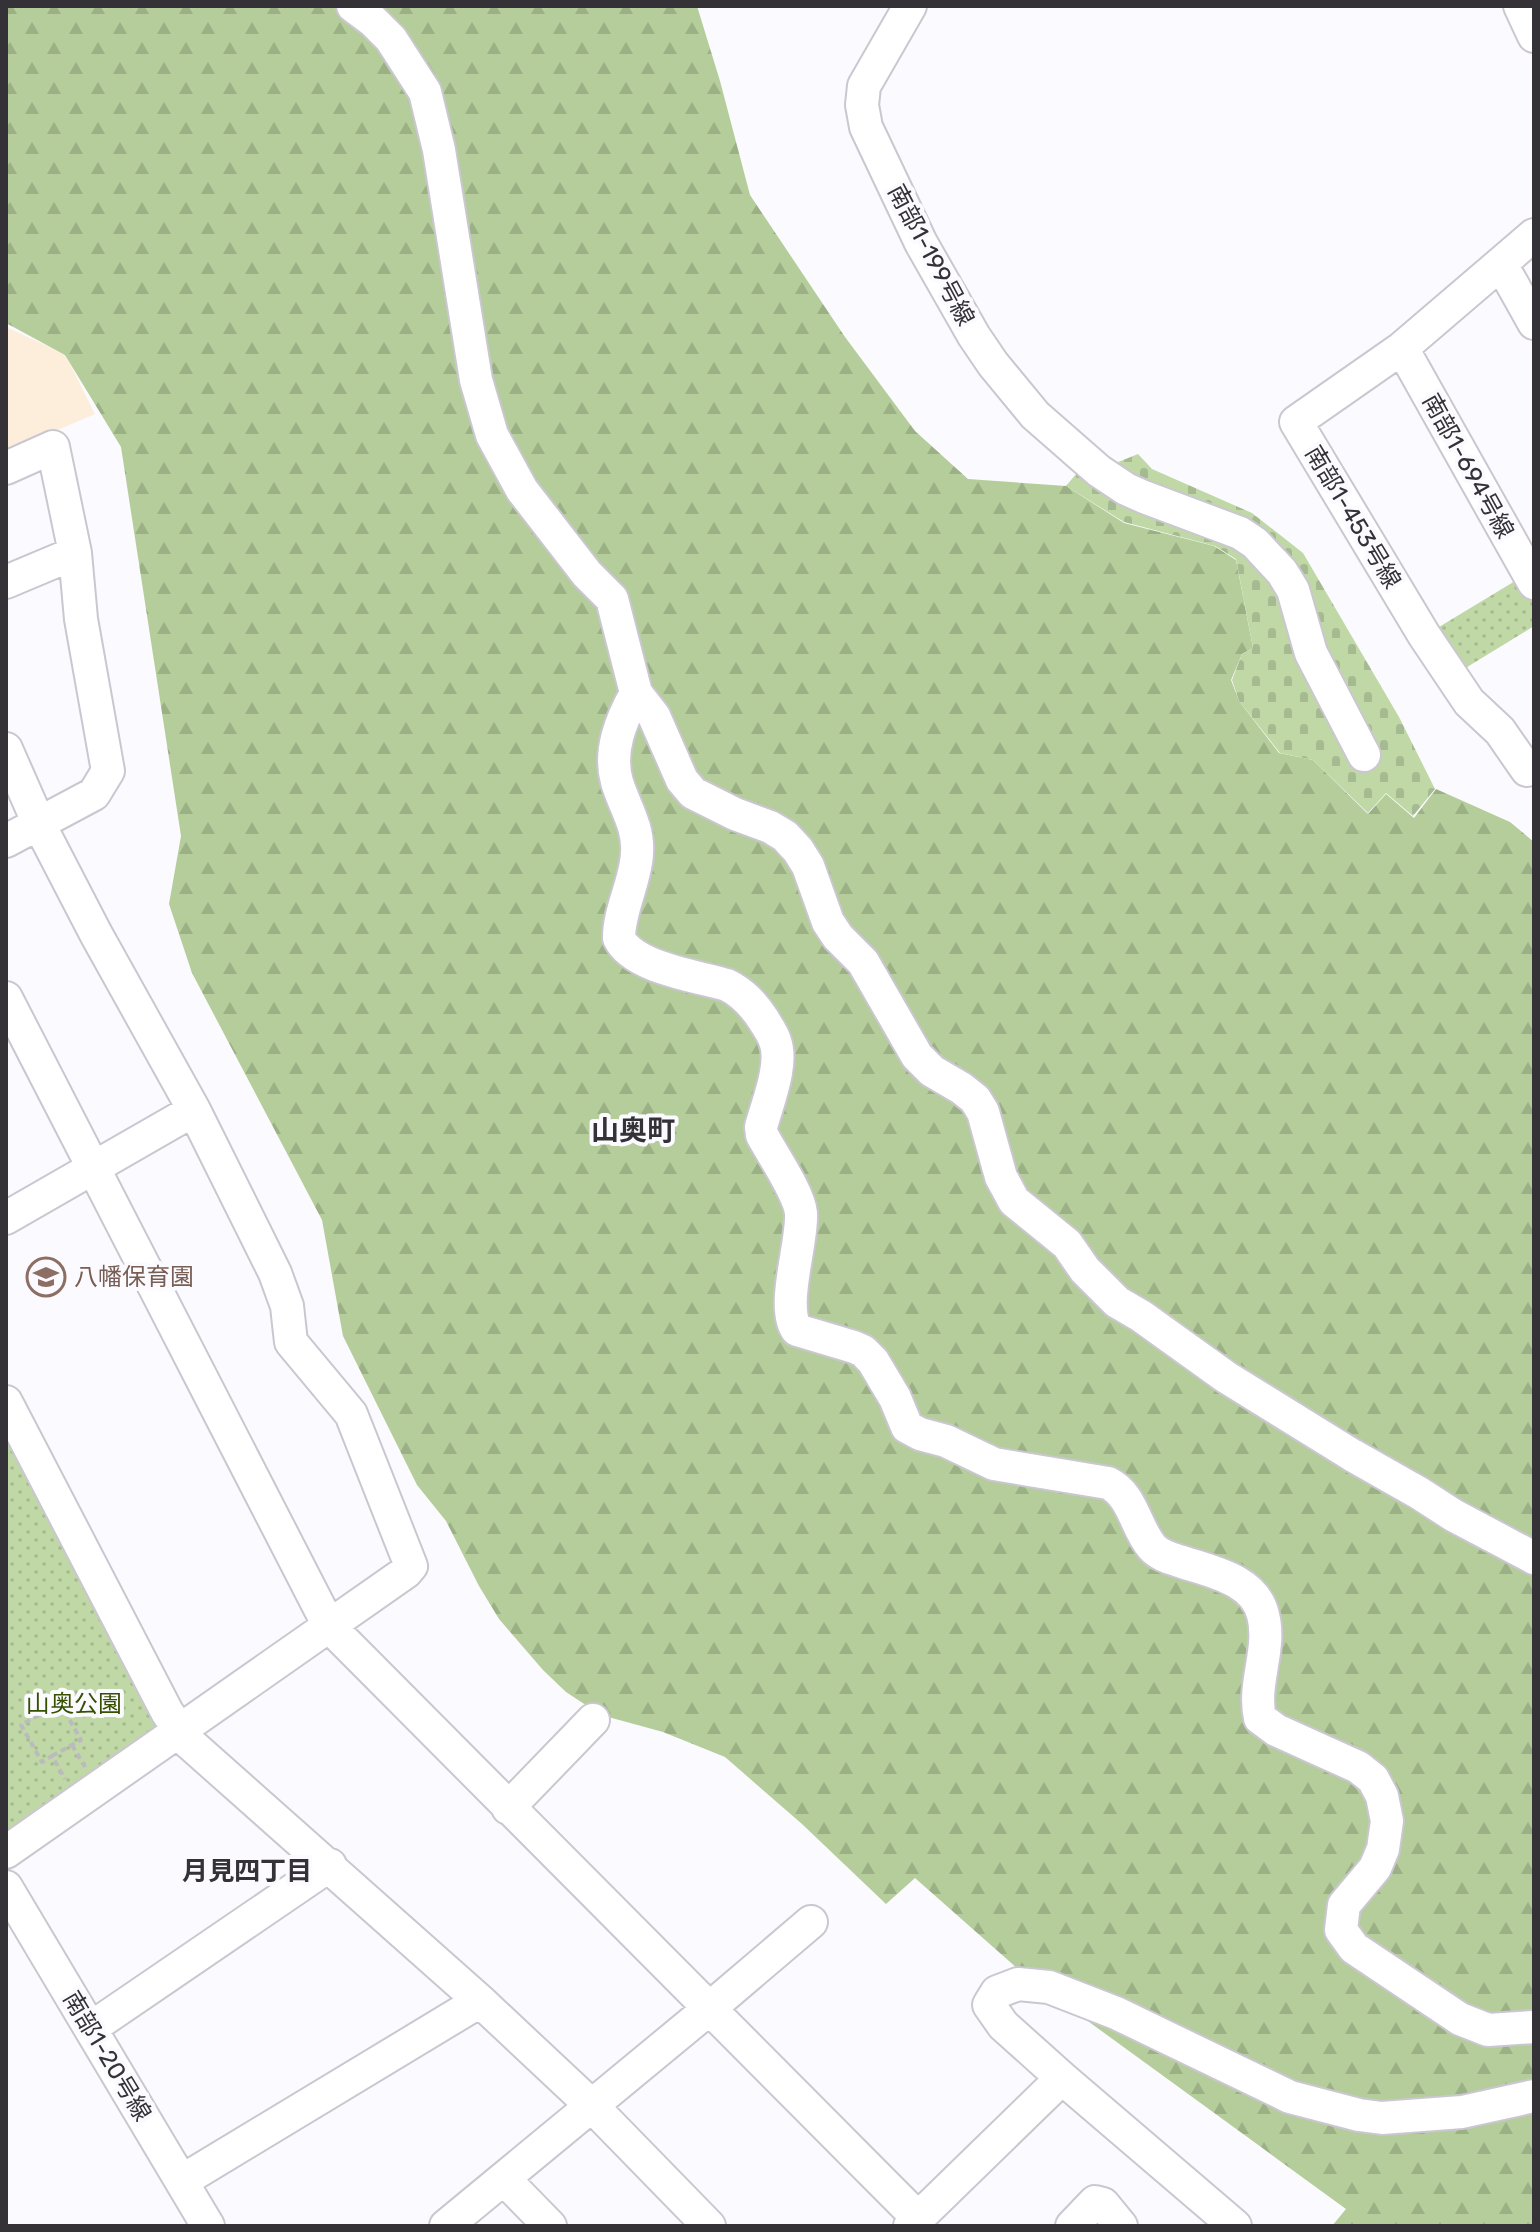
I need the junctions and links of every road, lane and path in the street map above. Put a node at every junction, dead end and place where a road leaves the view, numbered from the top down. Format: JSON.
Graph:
{"nodes":[{"id":1,"x":353,"y":6,"type":"edge"},
{"id":2,"x":910,"y":6,"type":"edge"},
{"id":3,"x":1520,"y":6,"type":"edge"},
{"id":4,"x":1534,"y":36,"type":"edge"},
{"id":5,"x":1534,"y":235,"type":"edge"},
{"id":6,"x":1501,"y":264,"type":"junction"},
{"id":7,"x":1534,"y":323,"type":"edge"},
{"id":8,"x":1402,"y":348,"type":"junction"},
{"id":9,"x":6,"y":468,"type":"edge"},
{"id":10,"x":75,"y":553,"type":"junction"},
{"id":11,"x":6,"y":582,"type":"edge"},
{"id":12,"x":1534,"y":583,"type":"edge"},
{"id":13,"x":636,"y":693,"type":"junction"},
{"id":14,"x":6,"y":749,"type":"edge"},
{"id":15,"x":1364,"y":755,"type":"dead end"},
{"id":16,"x":1534,"y":766,"type":"edge"},
{"id":17,"x":39,"y":824,"type":"junction"},
{"id":18,"x":6,"y":841,"type":"edge"},
{"id":19,"x":6,"y":998,"type":"edge"},
{"id":20,"x":194,"y":1110,"type":"junction"},
{"id":21,"x":92,"y":1168,"type":"junction"},
{"id":22,"x":6,"y":1218,"type":"edge"},
{"id":23,"x":6,"y":1402,"type":"edge"},
{"id":24,"x":1534,"y":1558,"type":"edge"},
{"id":25,"x":329,"y":1626,"type":"junction"},
{"id":26,"x":593,"y":1720,"type":"dead end"},
{"id":27,"x":179,"y":1730,"type":"junction"},
{"id":28,"x":52,"y":1756,"type":"junction"},
{"id":29,"x":78,"y":1802,"type":"junction"},
{"id":30,"x":508,"y":1808,"type":"junction"},
{"id":31,"x":6,"y":1852,"type":"edge"},
{"id":32,"x":330,"y":1865,"type":"junction"},
{"id":33,"x":6,"y":1887,"type":"edge"},
{"id":34,"x":811,"y":1922,"type":"dead end"},
{"id":35,"x":480,"y":2001,"type":"junction"},
{"id":36,"x":710,"y":2008,"type":"junction"},
{"id":37,"x":1534,"y":2027,"type":"edge"},
{"id":38,"x":91,"y":2028,"type":"junction"},
{"id":39,"x":1062,"y":2078,"type":"junction"},
{"id":40,"x":1534,"y":2096,"type":"edge"},
{"id":41,"x":592,"y":2106,"type":"junction"},
{"id":42,"x":504,"y":2179,"type":"junction"},
{"id":43,"x":182,"y":2181,"type":"junction"},
{"id":44,"x":923,"y":2220,"type":"edge"},
{"id":45,"x":208,"y":2226,"type":"edge"},
{"id":46,"x":446,"y":2226,"type":"edge"},
{"id":47,"x":550,"y":2226,"type":"edge"},
{"id":48,"x":709,"y":2226,"type":"edge"},
{"id":49,"x":1072,"y":2226,"type":"edge"},
{"id":50,"x":1121,"y":2226,"type":"edge"},
{"id":51,"x":1235,"y":2226,"type":"edge"}],
"edges":[{"from":1,"to":13,"type":"street"},
{"from":2,"to":15,"type":"street","name":"南部1-199号線"},
{"from":3,"to":4,"type":"street"},
{"from":5,"to":6,"type":"street","name":"南部1-453号線"},
{"from":6,"to":7,"type":"street"},
{"from":6,"to":8,"type":"street","name":"南部1-453号線"},
{"from":8,"to":12,"type":"street","name":"南部1-694号線"},
{"from":8,"to":16,"type":"street","name":"南部1-453号線"},
{"from":9,"to":10,"type":"street"},
{"from":10,"to":11,"type":"street"},
{"from":10,"to":17,"type":"street"},
{"from":13,"to":24,"type":"street"},
{"from":13,"to":37,"type":"street"},
{"from":14,"to":17,"type":"street"},
{"from":17,"to":18,"type":"street"},
{"from":17,"to":20,"type":"street"},
{"from":19,"to":21,"type":"street"},
{"from":20,"to":21,"type":"street"},
{"from":20,"to":25,"type":"street"},
{"from":21,"to":22,"type":"street"},
{"from":21,"to":25,"type":"street"},
{"from":23,"to":27,"type":"street"},
{"from":25,"to":27,"type":"street"},
{"from":25,"to":30,"type":"street"},
{"from":26,"to":30,"type":"street"},
{"from":27,"to":29,"type":"street"},
{"from":27,"to":32,"type":"street"},
{"from":28,"to":28,"type":"path"},
{"from":28,"to":29,"type":"path"},
{"from":29,"to":31,"type":"street"},
{"from":30,"to":36,"type":"street"},
{"from":32,"to":35,"type":"street"},
{"from":32,"to":38,"type":"street"},
{"from":33,"to":38,"type":"street","name":"南部1-20号線"},
{"from":34,"to":36,"type":"street"},
{"from":35,"to":41,"type":"street"},
{"from":35,"to":43,"type":"street"},
{"from":36,"to":41,"type":"street"},
{"from":36,"to":44,"type":"street"},
{"from":38,"to":43,"type":"street","name":"南部1-20号線"},
{"from":39,"to":40,"type":"street"},
{"from":39,"to":44,"type":"street"},
{"from":39,"to":51,"type":"street"},
{"from":41,"to":42,"type":"street"},
{"from":41,"to":48,"type":"street"},
{"from":42,"to":46,"type":"street"},
{"from":42,"to":47,"type":"street"},
{"from":43,"to":45,"type":"street","name":"南部1-20号線"},
{"from":49,"to":50,"type":"street"}]}
